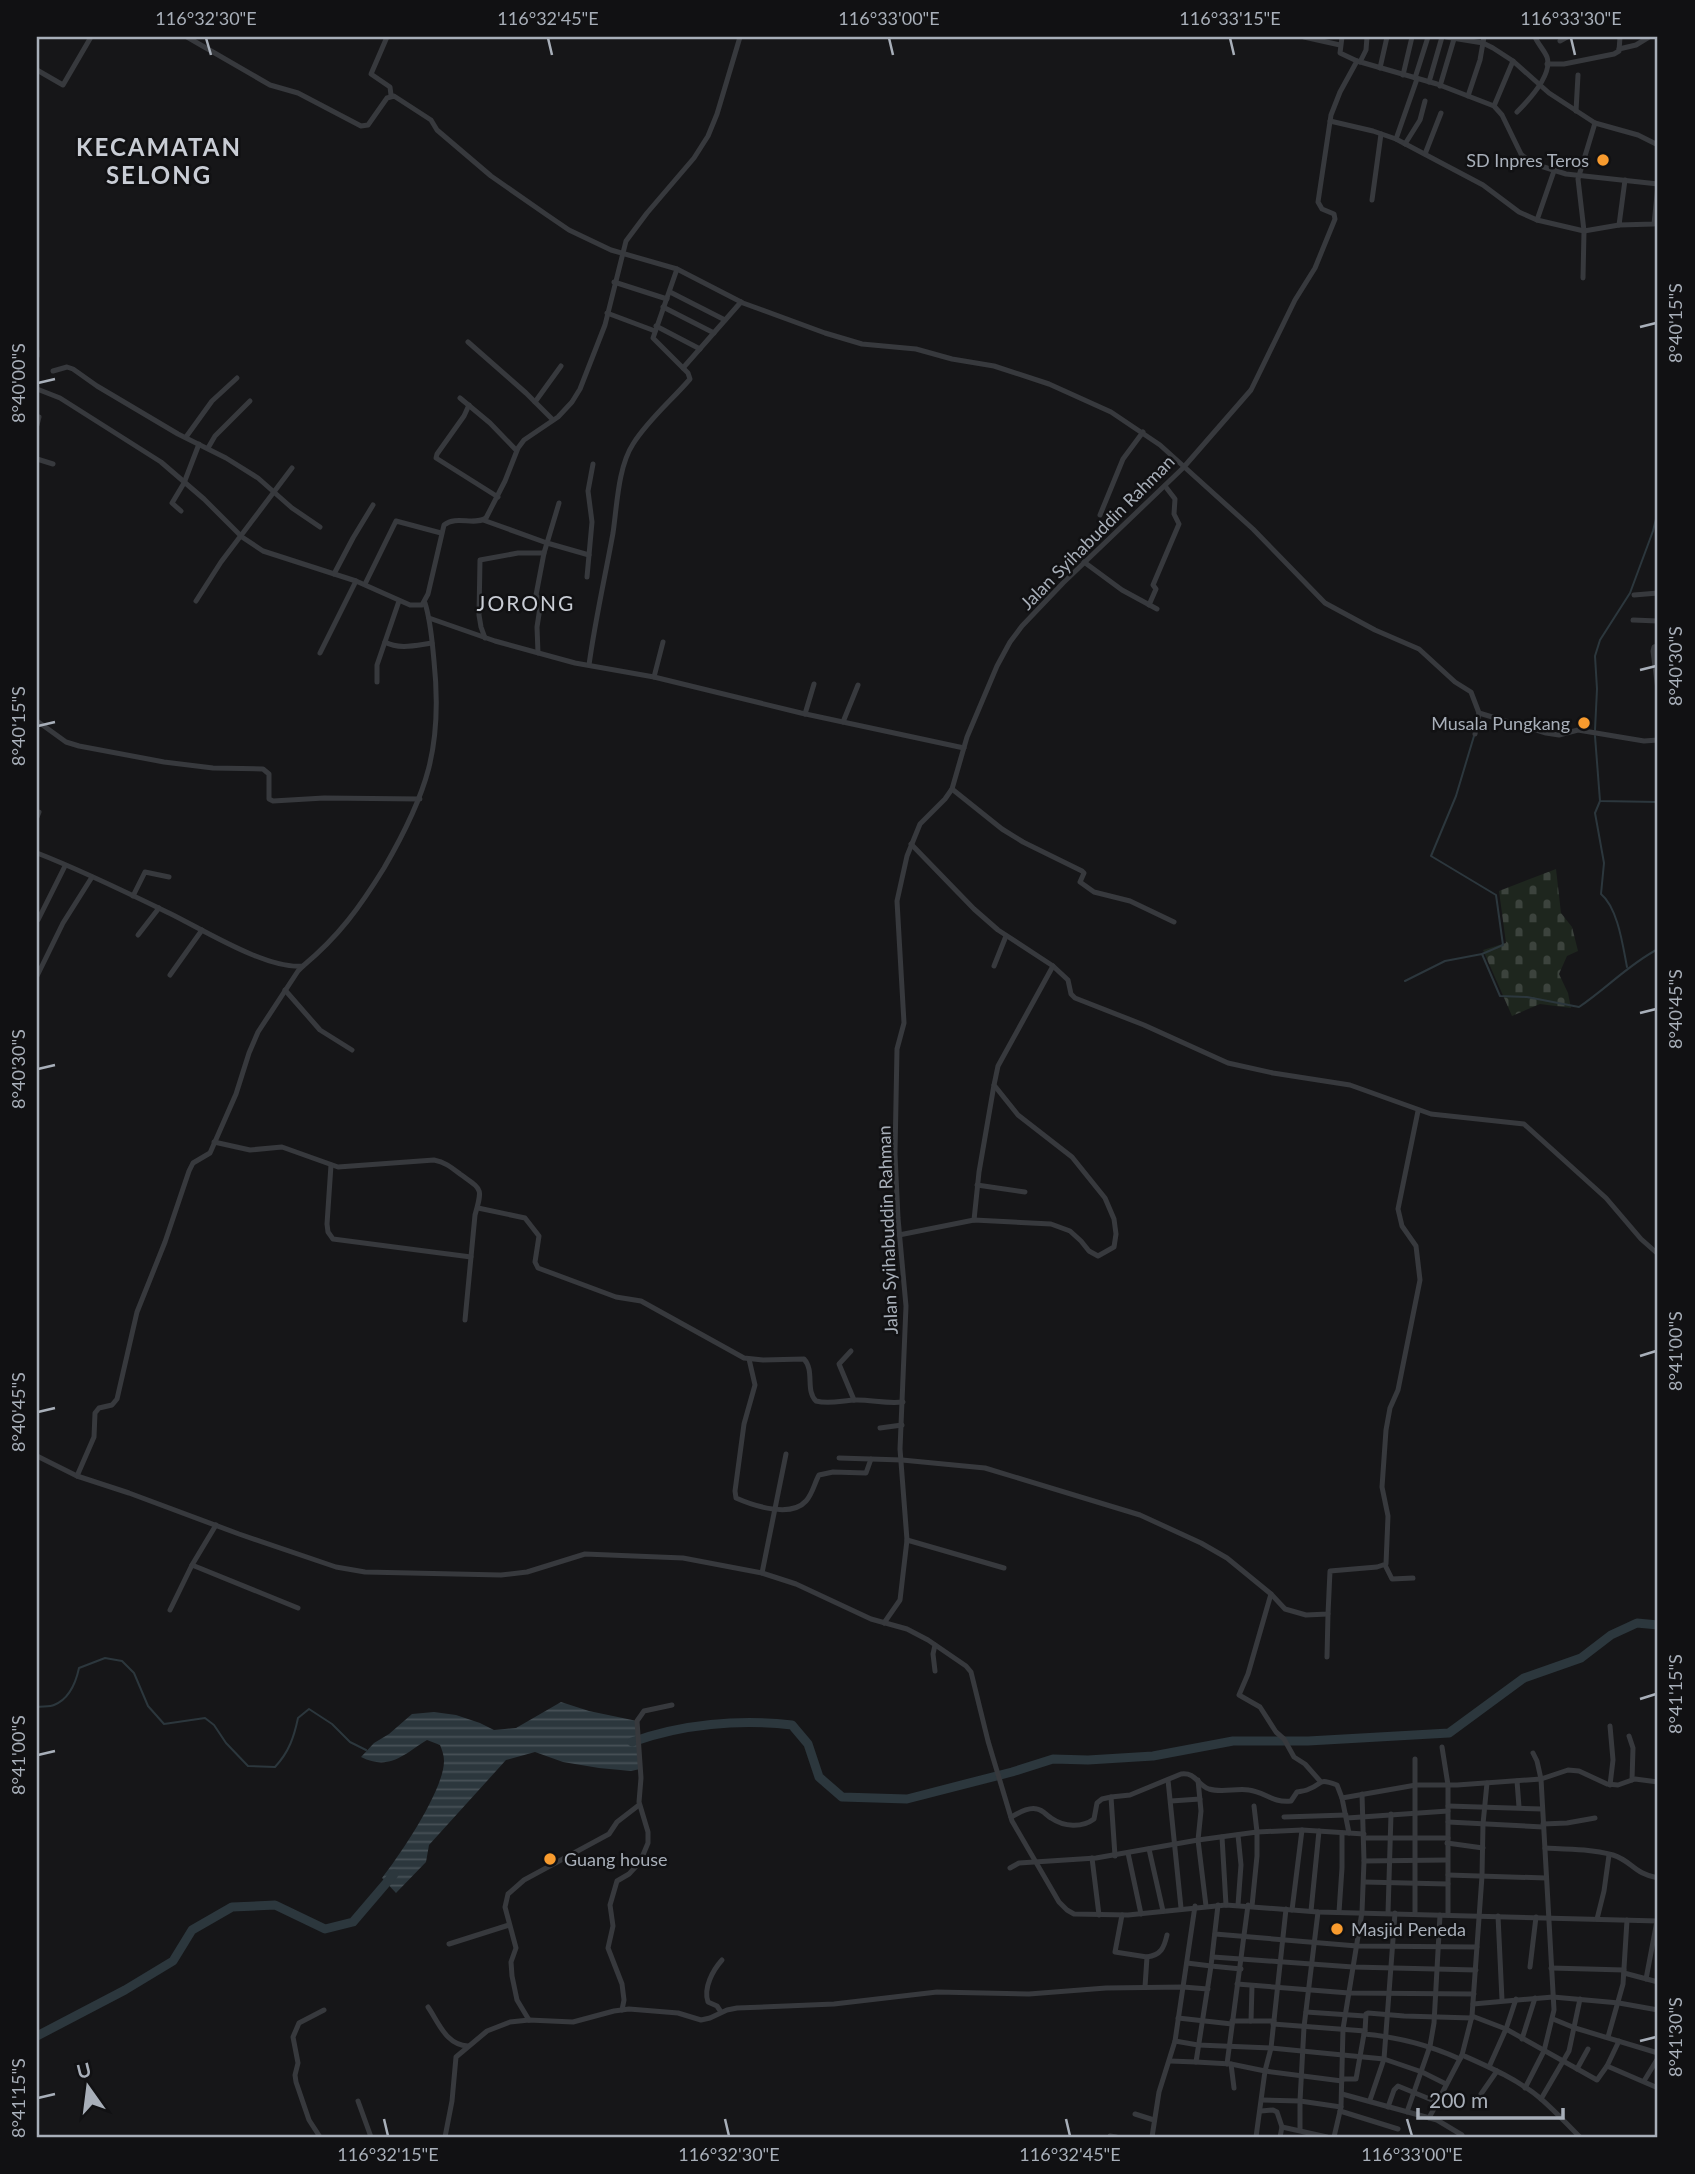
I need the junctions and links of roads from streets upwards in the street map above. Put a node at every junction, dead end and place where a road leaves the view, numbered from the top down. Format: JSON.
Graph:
{"nodes":[{"id":1,"x":91,"y":37,"type":"edge"},
{"id":2,"x":187,"y":37,"type":"edge"},
{"id":3,"x":387,"y":37,"type":"edge"},
{"id":4,"x":740,"y":37,"type":"edge"},
{"id":5,"x":1304,"y":37,"type":"edge"},
{"id":6,"x":1342,"y":37,"type":"edge"},
{"id":7,"x":1367,"y":37,"type":"edge"},
{"id":8,"x":1387,"y":37,"type":"edge"},
{"id":9,"x":1412,"y":37,"type":"edge"},
{"id":10,"x":1428,"y":37,"type":"edge"},
{"id":11,"x":1444,"y":37,"type":"edge"},
{"id":12,"x":1535,"y":37,"type":"edge"},
{"id":13,"x":1567,"y":37,"type":"edge"},
{"id":14,"x":1620,"y":37,"type":"edge"},
{"id":15,"x":1649,"y":37,"type":"edge"},
{"id":16,"x":1454,"y":39,"type":"junction"},
{"id":17,"x":1483,"y":40,"type":"edge"},
{"id":18,"x":1560,"y":41,"type":"dead end"},
{"id":19,"x":1340,"y":45,"type":"junction"},
{"id":20,"x":1619,"y":50,"type":"junction"},
{"id":21,"x":1513,"y":61,"type":"junction"},
{"id":22,"x":1359,"y":62,"type":"junction"},
{"id":23,"x":1547,"y":64,"type":"junction"},
{"id":24,"x":1380,"y":68,"type":"junction"},
{"id":25,"x":37,"y":70,"type":"edge"},
{"id":26,"x":1402,"y":75,"type":"junction"},
{"id":27,"x":1578,"y":75,"type":"dead end"},
{"id":28,"x":1416,"y":79,"type":"junction"},
{"id":29,"x":1429,"y":82,"type":"junction"},
{"id":30,"x":1440,"y":86,"type":"junction"},
{"id":31,"x":1540,"y":86,"type":"junction"},
{"id":32,"x":391,"y":95,"type":"junction"},
{"id":33,"x":1468,"y":96,"type":"junction"},
{"id":34,"x":1424,"y":101,"type":"dead end"},
{"id":35,"x":1493,"y":106,"type":"junction"},
{"id":36,"x":1576,"y":111,"type":"junction"},
{"id":37,"x":1517,"y":112,"type":"dead end"},
{"id":38,"x":1441,"y":113,"type":"dead end"},
{"id":39,"x":1330,"y":121,"type":"junction"},
{"id":40,"x":1595,"y":123,"type":"junction"},
{"id":41,"x":1381,"y":134,"type":"junction"},
{"id":42,"x":1396,"y":139,"type":"junction"},
{"id":43,"x":1405,"y":144,"type":"junction"},
{"id":44,"x":1658,"y":145,"type":"edge"},
{"id":45,"x":1425,"y":153,"type":"junction"},
{"id":46,"x":1554,"y":171,"type":"junction"},
{"id":47,"x":1578,"y":176,"type":"junction"},
{"id":48,"x":1625,"y":180,"type":"junction"},
{"id":49,"x":1658,"y":184,"type":"edge"},
{"id":50,"x":1372,"y":200,"type":"dead end"},
{"id":51,"x":1537,"y":220,"type":"junction"},
{"id":52,"x":1619,"y":225,"type":"junction"},
{"id":53,"x":1584,"y":231,"type":"junction"},
{"id":54,"x":622,"y":254,"type":"junction"},
{"id":55,"x":677,"y":269,"type":"junction"},
{"id":56,"x":1583,"y":278,"type":"dead end"},
{"id":57,"x":614,"y":282,"type":"junction"},
{"id":58,"x":670,"y":292,"type":"junction"},
{"id":59,"x":667,"y":299,"type":"junction"},
{"id":60,"x":741,"y":302,"type":"junction"},
{"id":61,"x":663,"y":307,"type":"junction"},
{"id":62,"x":607,"y":313,"type":"junction"},
{"id":63,"x":725,"y":320,"type":"junction"},
{"id":64,"x":655,"y":329,"type":"junction"},
{"id":65,"x":714,"y":333,"type":"junction"},
{"id":66,"x":468,"y":342,"type":"dead end"},
{"id":67,"x":700,"y":349,"type":"junction"},
{"id":68,"x":561,"y":366,"type":"dead end"},
{"id":69,"x":683,"y":368,"type":"junction"},
{"id":70,"x":53,"y":371,"type":"dead end"},
{"id":71,"x":237,"y":378,"type":"dead end"},
{"id":72,"x":37,"y":389,"type":"edge"},
{"id":73,"x":460,"y":398,"type":"dead end"},
{"id":74,"x":250,"y":401,"type":"dead end"},
{"id":75,"x":535,"y":402,"type":"junction"},
{"id":76,"x":469,"y":405,"type":"junction"},
{"id":77,"x":39,"y":417,"type":"dead end"},
{"id":78,"x":553,"y":420,"type":"junction"},
{"id":79,"x":37,"y":425,"type":"edge"},
{"id":80,"x":1143,"y":432,"type":"junction"},
{"id":81,"x":186,"y":438,"type":"junction"},
{"id":82,"x":198,"y":444,"type":"junction"},
{"id":83,"x":208,"y":447,"type":"junction"},
{"id":84,"x":516,"y":450,"type":"junction"},
{"id":85,"x":37,"y":459,"type":"edge"},
{"id":86,"x":53,"y":464,"type":"dead end"},
{"id":87,"x":593,"y":464,"type":"dead end"},
{"id":88,"x":292,"y":468,"type":"dead end"},
{"id":89,"x":1183,"y":468,"type":"junction"},
{"id":90,"x":184,"y":483,"type":"junction"},
{"id":91,"x":1165,"y":486,"type":"junction"},
{"id":92,"x":273,"y":491,"type":"junction"},
{"id":93,"x":498,"y":497,"type":"junction"},
{"id":94,"x":559,"y":503,"type":"dead end"},
{"id":95,"x":373,"y":505,"type":"dead end"},
{"id":96,"x":181,"y":511,"type":"dead end"},
{"id":97,"x":1100,"y":515,"type":"dead end"},
{"id":98,"x":484,"y":520,"type":"junction"},
{"id":99,"x":320,"y":527,"type":"dead end"},
{"id":100,"x":441,"y":533,"type":"junction"},
{"id":101,"x":241,"y":536,"type":"junction"},
{"id":102,"x":547,"y":543,"type":"junction"},
{"id":103,"x":544,"y":553,"type":"junction"},
{"id":104,"x":589,"y":555,"type":"junction"},
{"id":105,"x":1084,"y":562,"type":"junction"},
{"id":106,"x":334,"y":574,"type":"junction"},
{"id":107,"x":587,"y":577,"type":"dead end"},
{"id":108,"x":356,"y":581,"type":"junction"},
{"id":109,"x":365,"y":584,"type":"junction"},
{"id":110,"x":1658,"y":593,"type":"edge"},
{"id":111,"x":1634,"y":595,"type":"dead end"},
{"id":112,"x":196,"y":601,"type":"dead end"},
{"id":113,"x":400,"y":601,"type":"junction"},
{"id":114,"x":425,"y":603,"type":"junction"},
{"id":115,"x":1149,"y":605,"type":"junction"},
{"id":116,"x":1157,"y":609,"type":"dead end"},
{"id":117,"x":429,"y":618,"type":"junction"},
{"id":118,"x":1633,"y":620,"type":"dead end"},
{"id":119,"x":1658,"y":621,"type":"edge"},
{"id":120,"x":485,"y":638,"type":"junction"},
{"id":121,"x":385,"y":642,"type":"junction"},
{"id":122,"x":663,"y":642,"type":"dead end"},
{"id":123,"x":432,"y":643,"type":"junction"},
{"id":124,"x":1658,"y":646,"type":"edge"},
{"id":125,"x":320,"y":653,"type":"dead end"},
{"id":126,"x":538,"y":653,"type":"junction"},
{"id":127,"x":589,"y":665,"type":"junction"},
{"id":128,"x":653,"y":677,"type":"junction"},
{"id":129,"x":377,"y":682,"type":"dead end"},
{"id":130,"x":814,"y":684,"type":"dead end"},
{"id":131,"x":858,"y":685,"type":"dead end"},
{"id":132,"x":1658,"y":690,"type":"edge"},
{"id":133,"x":1479,"y":713,"type":"junction"},
{"id":134,"x":805,"y":714,"type":"junction"},
{"id":135,"x":37,"y":722,"type":"edge"},
{"id":136,"x":843,"y":722,"type":"junction"},
{"id":137,"x":1475,"y":734,"type":"dead end"},
{"id":138,"x":1658,"y":740,"type":"edge"},
{"id":139,"x":964,"y":748,"type":"junction"},
{"id":140,"x":952,"y":789,"type":"junction"},
{"id":141,"x":420,"y":800,"type":"junction"},
{"id":142,"x":911,"y":844,"type":"junction"},
{"id":143,"x":37,"y":853,"type":"edge"},
{"id":144,"x":65,"y":866,"type":"junction"},
{"id":145,"x":92,"y":877,"type":"junction"},
{"id":146,"x":169,"y":877,"type":"dead end"},
{"id":147,"x":133,"y":896,"type":"junction"},
{"id":148,"x":159,"y":908,"type":"junction"},
{"id":149,"x":38,"y":920,"type":"edge"},
{"id":150,"x":1174,"y":922,"type":"dead end"},
{"id":151,"x":202,"y":930,"type":"junction"},
{"id":152,"x":138,"y":935,"type":"dead end"},
{"id":153,"x":1006,"y":936,"type":"junction"},
{"id":154,"x":303,"y":965,"type":"junction"},
{"id":155,"x":994,"y":966,"type":"dead end"},
{"id":156,"x":1053,"y":966,"type":"junction"},
{"id":157,"x":170,"y":975,"type":"dead end"},
{"id":158,"x":37,"y":976,"type":"edge"},
{"id":159,"x":285,"y":990,"type":"junction"},
{"id":160,"x":352,"y":1050,"type":"dead end"},
{"id":161,"x":994,"y":1085,"type":"junction"},
{"id":162,"x":1418,"y":1111,"type":"junction"},
{"id":163,"x":214,"y":1142,"type":"junction"},
{"id":164,"x":331,"y":1165,"type":"junction"},
{"id":165,"x":977,"y":1185,"type":"junction"},
{"id":166,"x":1025,"y":1192,"type":"dead end"},
{"id":167,"x":478,"y":1208,"type":"junction"},
{"id":168,"x":974,"y":1220,"type":"junction"},
{"id":169,"x":899,"y":1235,"type":"junction"},
{"id":170,"x":1658,"y":1254,"type":"edge"},
{"id":171,"x":471,"y":1258,"type":"junction"},
{"id":172,"x":464,"y":1320,"type":"dead end"},
{"id":173,"x":851,"y":1351,"type":"dead end"},
{"id":174,"x":749,"y":1359,"type":"junction"},
{"id":175,"x":854,"y":1400,"type":"junction"},
{"id":176,"x":903,"y":1402,"type":"junction"},
{"id":177,"x":902,"y":1425,"type":"junction"},
{"id":178,"x":880,"y":1428,"type":"dead end"},
{"id":179,"x":786,"y":1454,"type":"dead end"},
{"id":180,"x":37,"y":1456,"type":"edge"},
{"id":181,"x":839,"y":1458,"type":"dead end"},
{"id":182,"x":871,"y":1459,"type":"junction"},
{"id":183,"x":902,"y":1460,"type":"junction"},
{"id":184,"x":77,"y":1476,"type":"junction"},
{"id":185,"x":776,"y":1508,"type":"junction"},
{"id":186,"x":216,"y":1525,"type":"junction"},
{"id":187,"x":907,"y":1540,"type":"junction"},
{"id":188,"x":192,"y":1565,"type":"junction"},
{"id":189,"x":1385,"y":1566,"type":"junction"},
{"id":190,"x":1004,"y":1568,"type":"dead end"},
{"id":191,"x":762,"y":1573,"type":"junction"},
{"id":192,"x":1413,"y":1578,"type":"dead end"},
{"id":193,"x":1271,"y":1594,"type":"junction"},
{"id":194,"x":298,"y":1608,"type":"dead end"},
{"id":195,"x":170,"y":1611,"type":"dead end"},
{"id":196,"x":1328,"y":1614,"type":"junction"},
{"id":197,"x":884,"y":1623,"type":"junction"},
{"id":198,"x":935,"y":1645,"type":"junction"},
{"id":199,"x":1327,"y":1657,"type":"dead end"},
{"id":200,"x":935,"y":1671,"type":"dead end"},
{"id":201,"x":671,"y":1704,"type":"dead end"},
{"id":202,"x":1610,"y":1726,"type":"dead end"},
{"id":203,"x":1629,"y":1737,"type":"dead end"},
{"id":204,"x":1443,"y":1747,"type":"dead end"},
{"id":205,"x":1533,"y":1753,"type":"dead end"},
{"id":206,"x":1415,"y":1759,"type":"dead end"},
{"id":207,"x":1541,"y":1779,"type":"junction"},
{"id":208,"x":1168,"y":1780,"type":"junction"},
{"id":209,"x":1198,"y":1780,"type":"junction"},
{"id":210,"x":1632,"y":1780,"type":"junction"},
{"id":211,"x":1320,"y":1781,"type":"junction"},
{"id":212,"x":1517,"y":1781,"type":"junction"},
{"id":213,"x":1658,"y":1782,"type":"edge"},
{"id":214,"x":1487,"y":1783,"type":"junction"},
{"id":215,"x":1416,"y":1785,"type":"junction"},
{"id":216,"x":1448,"y":1785,"type":"junction"},
{"id":217,"x":1610,"y":1785,"type":"junction"},
{"id":218,"x":1362,"y":1794,"type":"junction"},
{"id":219,"x":1111,"y":1797,"type":"junction"},
{"id":220,"x":1342,"y":1798,"type":"junction"},
{"id":221,"x":1200,"y":1799,"type":"junction"},
{"id":222,"x":1171,"y":1801,"type":"junction"},
{"id":223,"x":639,"y":1805,"type":"junction"},
{"id":224,"x":1254,"y":1806,"type":"dead end"},
{"id":225,"x":1485,"y":1806,"type":"junction"},
{"id":226,"x":1519,"y":1807,"type":"junction"},
{"id":227,"x":1448,"y":1808,"type":"junction"},
{"id":228,"x":1542,"y":1809,"type":"junction"},
{"id":229,"x":1416,"y":1813,"type":"junction"},
{"id":230,"x":1391,"y":1814,"type":"junction"},
{"id":231,"x":1346,"y":1816,"type":"junction"},
{"id":232,"x":1364,"y":1816,"type":"junction"},
{"id":233,"x":1011,"y":1817,"type":"junction"},
{"id":234,"x":1284,"y":1817,"type":"dead end"},
{"id":235,"x":1595,"y":1818,"type":"dead end"},
{"id":236,"x":1448,"y":1822,"type":"junction"},
{"id":237,"x":1483,"y":1824,"type":"junction"},
{"id":238,"x":1543,"y":1826,"type":"junction"},
{"id":239,"x":1302,"y":1830,"type":"junction"},
{"id":240,"x":1319,"y":1831,"type":"junction"},
{"id":241,"x":1257,"y":1832,"type":"junction"},
{"id":242,"x":1346,"y":1833,"type":"junction"},
{"id":243,"x":1238,"y":1835,"type":"junction"},
{"id":244,"x":1364,"y":1836,"type":"junction"},
{"id":245,"x":1222,"y":1837,"type":"junction"},
{"id":246,"x":1415,"y":1837,"type":"junction"},
{"id":247,"x":1390,"y":1838,"type":"junction"},
{"id":248,"x":1198,"y":1840,"type":"junction"},
{"id":249,"x":1448,"y":1841,"type":"junction"},
{"id":250,"x":1173,"y":1844,"type":"junction"},
{"id":251,"x":1483,"y":1848,"type":"junction"},
{"id":252,"x":1545,"y":1848,"type":"junction"},
{"id":253,"x":1149,"y":1849,"type":"junction"},
{"id":254,"x":1128,"y":1853,"type":"junction"},
{"id":255,"x":1609,"y":1854,"type":"junction"},
{"id":256,"x":1115,"y":1856,"type":"junction"},
{"id":257,"x":1092,"y":1858,"type":"junction"},
{"id":258,"x":1036,"y":1860,"type":"junction"},
{"id":259,"x":1447,"y":1860,"type":"junction"},
{"id":260,"x":1364,"y":1861,"type":"junction"},
{"id":261,"x":1415,"y":1861,"type":"junction"},
{"id":262,"x":1390,"y":1862,"type":"junction"},
{"id":263,"x":1010,"y":1868,"type":"dead end"},
{"id":264,"x":1448,"y":1875,"type":"junction"},
{"id":265,"x":1482,"y":1876,"type":"junction"},
{"id":266,"x":1546,"y":1878,"type":"junction"},
{"id":267,"x":1658,"y":1878,"type":"edge"},
{"id":268,"x":1364,"y":1882,"type":"junction"},
{"id":269,"x":1389,"y":1883,"type":"junction"},
{"id":270,"x":1415,"y":1883,"type":"junction"},
{"id":271,"x":1448,"y":1884,"type":"junction"},
{"id":272,"x":1218,"y":1905,"type":"junction"},
{"id":273,"x":1226,"y":1905,"type":"junction"},
{"id":274,"x":1238,"y":1905,"type":"junction"},
{"id":275,"x":1195,"y":1906,"type":"junction"},
{"id":276,"x":1206,"y":1906,"type":"junction"},
{"id":277,"x":1250,"y":1906,"type":"junction"},
{"id":278,"x":1181,"y":1908,"type":"junction"},
{"id":279,"x":1289,"y":1910,"type":"junction"},
{"id":280,"x":1163,"y":1911,"type":"junction"},
{"id":281,"x":1311,"y":1911,"type":"junction"},
{"id":282,"x":1318,"y":1912,"type":"junction"},
{"id":283,"x":1339,"y":1912,"type":"junction"},
{"id":284,"x":1362,"y":1912,"type":"junction"},
{"id":285,"x":1141,"y":1913,"type":"junction"},
{"id":286,"x":1392,"y":1913,"type":"junction"},
{"id":287,"x":1415,"y":1914,"type":"junction"},
{"id":288,"x":1099,"y":1915,"type":"junction"},
{"id":289,"x":1122,"y":1915,"type":"junction"},
{"id":290,"x":1440,"y":1915,"type":"junction"},
{"id":291,"x":1448,"y":1915,"type":"junction"},
{"id":292,"x":1478,"y":1916,"type":"junction"},
{"id":293,"x":1499,"y":1916,"type":"junction"},
{"id":294,"x":1535,"y":1917,"type":"junction"},
{"id":295,"x":1548,"y":1917,"type":"junction"},
{"id":296,"x":1597,"y":1919,"type":"junction"},
{"id":297,"x":1627,"y":1920,"type":"junction"},
{"id":298,"x":1658,"y":1921,"type":"edge"},
{"id":299,"x":509,"y":1925,"type":"junction"},
{"id":300,"x":1215,"y":1934,"type":"junction"},
{"id":301,"x":1167,"y":1936,"type":"dead end"},
{"id":302,"x":1244,"y":1937,"type":"junction"},
{"id":303,"x":1283,"y":1940,"type":"junction"},
{"id":304,"x":1315,"y":1941,"type":"junction"},
{"id":305,"x":449,"y":1944,"type":"dead end"},
{"id":306,"x":1392,"y":1945,"type":"junction"},
{"id":307,"x":1437,"y":1945,"type":"junction"},
{"id":308,"x":1357,"y":1946,"type":"junction"},
{"id":309,"x":1477,"y":1947,"type":"junction"},
{"id":310,"x":1147,"y":1957,"type":"junction"},
{"id":311,"x":1213,"y":1957,"type":"junction"},
{"id":312,"x":722,"y":1959,"type":"dead end"},
{"id":313,"x":1242,"y":1960,"type":"junction"},
{"id":314,"x":1187,"y":1963,"type":"junction"},
{"id":315,"x":1281,"y":1963,"type":"junction"},
{"id":316,"x":1312,"y":1965,"type":"junction"},
{"id":317,"x":1211,"y":1966,"type":"junction"},
{"id":318,"x":1353,"y":1967,"type":"junction"},
{"id":319,"x":1530,"y":1967,"type":"dead end"},
{"id":320,"x":1390,"y":1968,"type":"junction"},
{"id":321,"x":1551,"y":1968,"type":"junction"},
{"id":322,"x":1241,"y":1969,"type":"junction"},
{"id":323,"x":1436,"y":1970,"type":"junction"},
{"id":324,"x":1476,"y":1970,"type":"junction"},
{"id":325,"x":1624,"y":1972,"type":"junction"},
{"id":326,"x":1646,"y":1979,"type":"junction"},
{"id":327,"x":1658,"y":1982,"type":"edge"},
{"id":328,"x":1237,"y":1984,"type":"junction"},
{"id":329,"x":1252,"y":1986,"type":"junction"},
{"id":330,"x":1145,"y":1987,"type":"junction"},
{"id":331,"x":1183,"y":1987,"type":"junction"},
{"id":332,"x":1277,"y":1987,"type":"junction"},
{"id":333,"x":1308,"y":1989,"type":"junction"},
{"id":334,"x":1208,"y":1990,"type":"junction"},
{"id":335,"x":1349,"y":1993,"type":"junction"},
{"id":336,"x":1388,"y":1993,"type":"junction"},
{"id":337,"x":1435,"y":1993,"type":"junction"},
{"id":338,"x":1474,"y":1994,"type":"junction"},
{"id":339,"x":1553,"y":1997,"type":"junction"},
{"id":340,"x":1535,"y":1998,"type":"junction"},
{"id":341,"x":1516,"y":1999,"type":"junction"},
{"id":342,"x":1580,"y":1999,"type":"junction"},
{"id":343,"x":1502,"y":2000,"type":"junction"},
{"id":344,"x":1619,"y":2003,"type":"junction"},
{"id":345,"x":1474,"y":2004,"type":"junction"},
{"id":346,"x":428,"y":2007,"type":"dead end"},
{"id":347,"x":324,"y":2010,"type":"dead end"},
{"id":348,"x":622,"y":2010,"type":"junction"},
{"id":349,"x":1658,"y":2010,"type":"edge"},
{"id":350,"x":721,"y":2012,"type":"junction"},
{"id":351,"x":1306,"y":2012,"type":"junction"},
{"id":352,"x":1346,"y":2014,"type":"junction"},
{"id":353,"x":1387,"y":2015,"type":"junction"},
{"id":354,"x":1365,"y":2017,"type":"junction"},
{"id":355,"x":1434,"y":2017,"type":"junction"},
{"id":356,"x":1472,"y":2017,"type":"junction"},
{"id":357,"x":1178,"y":2018,"type":"junction"},
{"id":358,"x":1553,"y":2019,"type":"junction"},
{"id":359,"x":529,"y":2020,"type":"junction"},
{"id":360,"x":1202,"y":2021,"type":"junction"},
{"id":361,"x":1251,"y":2021,"type":"junction"},
{"id":362,"x":1232,"y":2023,"type":"junction"},
{"id":363,"x":1273,"y":2023,"type":"junction"},
{"id":364,"x":1304,"y":2027,"type":"junction"},
{"id":365,"x":1575,"y":2028,"type":"junction"},
{"id":366,"x":1343,"y":2029,"type":"junction"},
{"id":367,"x":1506,"y":2029,"type":"junction"},
{"id":368,"x":1364,"y":2033,"type":"junction"},
{"id":369,"x":1387,"y":2036,"type":"junction"},
{"id":370,"x":1608,"y":2037,"type":"junction"},
{"id":371,"x":1522,"y":2039,"type":"junction"},
{"id":372,"x":1619,"y":2040,"type":"junction"},
{"id":373,"x":1175,"y":2041,"type":"junction"},
{"id":374,"x":1198,"y":2045,"type":"junction"},
{"id":375,"x":467,"y":2046,"type":"junction"},
{"id":376,"x":1230,"y":2046,"type":"junction"},
{"id":377,"x":1430,"y":2046,"type":"junction"},
{"id":378,"x":1271,"y":2048,"type":"junction"},
{"id":379,"x":1588,"y":2049,"type":"dead end"},
{"id":380,"x":1302,"y":2051,"type":"junction"},
{"id":381,"x":1544,"y":2051,"type":"junction"},
{"id":382,"x":1341,"y":2054,"type":"junction"},
{"id":383,"x":1362,"y":2056,"type":"junction"},
{"id":384,"x":1658,"y":2056,"type":"edge"},
{"id":385,"x":1461,"y":2057,"type":"junction"},
{"id":386,"x":1384,"y":2059,"type":"junction"},
{"id":387,"x":1170,"y":2061,"type":"junction"},
{"id":388,"x":1564,"y":2061,"type":"junction"},
{"id":389,"x":1196,"y":2062,"type":"junction"},
{"id":390,"x":1229,"y":2064,"type":"junction"},
{"id":391,"x":1607,"y":2066,"type":"junction"},
{"id":392,"x":1489,"y":2067,"type":"junction"},
{"id":393,"x":1577,"y":2069,"type":"junction"},
{"id":394,"x":1265,"y":2071,"type":"junction"},
{"id":395,"x":1496,"y":2071,"type":"junction"},
{"id":396,"x":1422,"y":2072,"type":"junction"},
{"id":397,"x":1302,"y":2075,"type":"junction"},
{"id":398,"x":1342,"y":2080,"type":"junction"},
{"id":399,"x":1644,"y":2081,"type":"junction"},
{"id":400,"x":1446,"y":2084,"type":"junction"},
{"id":401,"x":1234,"y":2088,"type":"dead end"},
{"id":402,"x":1525,"y":2088,"type":"junction"},
{"id":403,"x":1658,"y":2088,"type":"edge"},
{"id":404,"x":1414,"y":2092,"type":"junction"},
{"id":405,"x":1342,"y":2094,"type":"junction"},
{"id":406,"x":1481,"y":2094,"type":"dead end"},
{"id":407,"x":1262,"y":2099,"type":"junction"},
{"id":408,"x":1541,"y":2099,"type":"junction"},
{"id":409,"x":1370,"y":2100,"type":"junction"},
{"id":410,"x":358,"y":2101,"type":"dead end"},
{"id":411,"x":1300,"y":2101,"type":"junction"},
{"id":412,"x":1437,"y":2102,"type":"junction"},
{"id":413,"x":1388,"y":2107,"type":"junction"},
{"id":414,"x":1341,"y":2109,"type":"junction"},
{"id":415,"x":1261,"y":2111,"type":"junction"},
{"id":416,"x":1407,"y":2112,"type":"junction"},
{"id":417,"x":1135,"y":2114,"type":"dead end"},
{"id":418,"x":1429,"y":2118,"type":"junction"},
{"id":419,"x":1154,"y":2120,"type":"junction"},
{"id":420,"x":1282,"y":2127,"type":"junction"},
{"id":421,"x":1398,"y":2129,"type":"dead end"},
{"id":422,"x":1300,"y":2130,"type":"junction"},
{"id":423,"x":320,"y":2137,"type":"edge"},
{"id":424,"x":371,"y":2137,"type":"edge"},
{"id":425,"x":445,"y":2137,"type":"edge"},
{"id":426,"x":1152,"y":2137,"type":"edge"},
{"id":427,"x":1256,"y":2137,"type":"edge"},
{"id":428,"x":1280,"y":2137,"type":"edge"},
{"id":429,"x":1327,"y":2137,"type":"edge"},
{"id":430,"x":1334,"y":2137,"type":"edge"},
{"id":431,"x":1463,"y":2137,"type":"edge"},
{"id":432,"x":1580,"y":2137,"type":"edge"}],
"edges":[{"from":1,"to":25,"type":"street"},
{"from":2,"to":32,"type":"street"},
{"from":3,"to":32,"type":"street"},
{"from":4,"to":54,"type":"street"},
{"from":5,"to":19,"type":"street"},
{"from":6,"to":19,"type":"street"},
{"from":7,"to":22,"type":"street","name":"Jalan Syihabuddin Rahman"},
{"from":8,"to":24,"type":"street"},
{"from":9,"to":26,"type":"street"},
{"from":10,"to":28,"type":"street"},
{"from":11,"to":16,"type":"street"},
{"from":11,"to":29,"type":"street"},
{"from":12,"to":23,"type":"street"},
{"from":13,"to":18,"type":"street"},
{"from":14,"to":20,"type":"street"},
{"from":15,"to":20,"type":"street"},
{"from":16,"to":17,"type":"street"},
{"from":16,"to":30,"type":"street"},
{"from":17,"to":21,"type":"street"},
{"from":17,"to":33,"type":"street"},
{"from":19,"to":22,"type":"street"},
{"from":20,"to":23,"type":"street"},
{"from":21,"to":31,"type":"street"},
{"from":21,"to":35,"type":"street"},
{"from":22,"to":24,"type":"street"},
{"from":22,"to":39,"type":"street","name":"Jalan Syihabuddin Rahman"},
{"from":23,"to":31,"type":"street"},
{"from":24,"to":26,"type":"street"},
{"from":26,"to":28,"type":"street"},
{"from":27,"to":36,"type":"street"},
{"from":28,"to":29,"type":"street"},
{"from":28,"to":42,"type":"street"},
{"from":29,"to":30,"type":"street"},
{"from":30,"to":33,"type":"street"},
{"from":31,"to":36,"type":"street"},
{"from":31,"to":37,"type":"street"},
{"from":32,"to":54,"type":"street"},
{"from":33,"to":35,"type":"street"},
{"from":34,"to":43,"type":"street"},
{"from":35,"to":46,"type":"street"},
{"from":36,"to":40,"type":"street"},
{"from":38,"to":45,"type":"street"},
{"from":39,"to":41,"type":"street"},
{"from":39,"to":89,"type":"street","name":"Jalan Syihabuddin Rahman"},
{"from":40,"to":44,"type":"street"},
{"from":40,"to":47,"type":"street"},
{"from":41,"to":42,"type":"street"},
{"from":41,"to":50,"type":"street"},
{"from":42,"to":43,"type":"street"},
{"from":43,"to":45,"type":"street"},
{"from":45,"to":51,"type":"street"},
{"from":46,"to":47,"type":"street"},
{"from":46,"to":51,"type":"street"},
{"from":47,"to":48,"type":"street"},
{"from":47,"to":53,"type":"street"},
{"from":48,"to":49,"type":"street"},
{"from":48,"to":52,"type":"street"},
{"from":49,"to":52,"type":"street"},
{"from":51,"to":53,"type":"street"},
{"from":52,"to":53,"type":"street"},
{"from":53,"to":56,"type":"street"},
{"from":54,"to":55,"type":"street"},
{"from":54,"to":57,"type":"street"},
{"from":55,"to":58,"type":"street"},
{"from":55,"to":60,"type":"street"},
{"from":57,"to":59,"type":"street"},
{"from":57,"to":62,"type":"street"},
{"from":58,"to":59,"type":"street"},
{"from":58,"to":63,"type":"street"},
{"from":59,"to":61,"type":"street"},
{"from":60,"to":63,"type":"street"},
{"from":60,"to":80,"type":"street"},
{"from":61,"to":64,"type":"street"},
{"from":61,"to":65,"type":"street"},
{"from":62,"to":64,"type":"street"},
{"from":62,"to":78,"type":"street"},
{"from":63,"to":65,"type":"street"},
{"from":64,"to":67,"type":"street"},
{"from":64,"to":69,"type":"street"},
{"from":65,"to":67,"type":"street"},
{"from":66,"to":75,"type":"street"},
{"from":67,"to":69,"type":"street"},
{"from":68,"to":75,"type":"street"},
{"from":69,"to":127,"type":"street"},
{"from":70,"to":81,"type":"street"},
{"from":71,"to":81,"type":"street"},
{"from":72,"to":90,"type":"street"},
{"from":73,"to":76,"type":"street"},
{"from":74,"to":83,"type":"street"},
{"from":75,"to":78,"type":"street"},
{"from":76,"to":84,"type":"street"},
{"from":76,"to":93,"type":"street"},
{"from":77,"to":79,"type":"street"},
{"from":78,"to":84,"type":"street"},
{"from":80,"to":89,"type":"street"},
{"from":80,"to":97,"type":"street"},
{"from":81,"to":82,"type":"street"},
{"from":82,"to":83,"type":"street"},
{"from":82,"to":90,"type":"street"},
{"from":83,"to":92,"type":"street"},
{"from":84,"to":93,"type":"street"},
{"from":85,"to":86,"type":"street"},
{"from":87,"to":104,"type":"street"},
{"from":88,"to":92,"type":"street"},
{"from":89,"to":91,"type":"street","name":"Jalan Syihabuddin Rahman"},
{"from":89,"to":133,"type":"street"},
{"from":90,"to":96,"type":"street"},
{"from":90,"to":101,"type":"street"},
{"from":91,"to":105,"type":"street","name":"Jalan Syihabuddin Rahman"},
{"from":91,"to":115,"type":"street"},
{"from":92,"to":99,"type":"street"},
{"from":92,"to":101,"type":"street"},
{"from":93,"to":98,"type":"street"},
{"from":94,"to":102,"type":"street"},
{"from":95,"to":106,"type":"street"},
{"from":98,"to":100,"type":"street"},
{"from":98,"to":102,"type":"street"},
{"from":100,"to":109,"type":"street"},
{"from":100,"to":114,"type":"street"},
{"from":101,"to":106,"type":"street"},
{"from":101,"to":112,"type":"street"},
{"from":102,"to":103,"type":"street"},
{"from":102,"to":104,"type":"street"},
{"from":103,"to":120,"type":"street"},
{"from":103,"to":126,"type":"street"},
{"from":104,"to":107,"type":"street"},
{"from":105,"to":115,"type":"street"},
{"from":105,"to":139,"type":"street","name":"Jalan Syihabuddin Rahman"},
{"from":106,"to":108,"type":"street"},
{"from":108,"to":109,"type":"street"},
{"from":108,"to":125,"type":"street"},
{"from":109,"to":113,"type":"street"},
{"from":110,"to":111,"type":"street"},
{"from":113,"to":114,"type":"street"},
{"from":113,"to":121,"type":"street"},
{"from":114,"to":117,"type":"street"},
{"from":115,"to":116,"type":"street"},
{"from":117,"to":120,"type":"street"},
{"from":117,"to":123,"type":"street"},
{"from":118,"to":119,"type":"street"},
{"from":120,"to":126,"type":"street"},
{"from":121,"to":123,"type":"street"},
{"from":121,"to":129,"type":"street"},
{"from":122,"to":128,"type":"street"},
{"from":123,"to":141,"type":"street"},
{"from":124,"to":132,"type":"street"},
{"from":126,"to":127,"type":"street"},
{"from":127,"to":128,"type":"street"},
{"from":128,"to":134,"type":"street"},
{"from":130,"to":134,"type":"street"},
{"from":131,"to":136,"type":"street"},
{"from":133,"to":137,"type":"street"},
{"from":133,"to":138,"type":"street"},
{"from":134,"to":136,"type":"street"},
{"from":135,"to":141,"type":"street"},
{"from":136,"to":139,"type":"street"},
{"from":139,"to":140,"type":"street","name":"Jalan Syihabuddin Rahman"},
{"from":140,"to":142,"type":"street","name":"Jalan Syihabuddin Rahman"},
{"from":140,"to":150,"type":"street"},
{"from":141,"to":154,"type":"street"},
{"from":142,"to":153,"type":"street"},
{"from":142,"to":169,"type":"street","name":"Jalan Syihabuddin Rahman"},
{"from":143,"to":144,"type":"street"},
{"from":144,"to":145,"type":"street"},
{"from":144,"to":149,"type":"street"},
{"from":145,"to":147,"type":"street"},
{"from":145,"to":158,"type":"street"},
{"from":146,"to":147,"type":"street"},
{"from":147,"to":148,"type":"street"},
{"from":148,"to":151,"type":"street"},
{"from":148,"to":152,"type":"street"},
{"from":151,"to":154,"type":"street"},
{"from":151,"to":157,"type":"street"},
{"from":153,"to":155,"type":"street"},
{"from":153,"to":156,"type":"street"},
{"from":154,"to":159,"type":"street"},
{"from":156,"to":161,"type":"street"},
{"from":156,"to":162,"type":"street"},
{"from":159,"to":160,"type":"street"},
{"from":159,"to":163,"type":"street"},
{"from":161,"to":165,"type":"street"},
{"from":161,"to":168,"type":"street"},
{"from":162,"to":170,"type":"street"},
{"from":162,"to":189,"type":"street"},
{"from":163,"to":164,"type":"street"},
{"from":163,"to":184,"type":"street"},
{"from":164,"to":167,"type":"street"},
{"from":164,"to":171,"type":"street"},
{"from":165,"to":166,"type":"street"},
{"from":165,"to":168,"type":"street"},
{"from":167,"to":171,"type":"street"},
{"from":167,"to":174,"type":"street"},
{"from":168,"to":169,"type":"street"},
{"from":169,"to":176,"type":"street","name":"Jalan Syihabuddin Rahman"},
{"from":171,"to":172,"type":"street"},
{"from":173,"to":175,"type":"street"},
{"from":174,"to":175,"type":"street"},
{"from":174,"to":185,"type":"street"},
{"from":175,"to":176,"type":"street"},
{"from":176,"to":177,"type":"street","name":"Jalan Syihabuddin Rahman"},
{"from":177,"to":178,"type":"street"},
{"from":177,"to":183,"type":"street","name":"Jalan Syihabuddin Rahman"},
{"from":179,"to":185,"type":"street"},
{"from":180,"to":184,"type":"street"},
{"from":181,"to":182,"type":"street"},
{"from":182,"to":183,"type":"street"},
{"from":182,"to":185,"type":"street"},
{"from":183,"to":187,"type":"street","name":"Jalan Syihabuddin Rahman"},
{"from":183,"to":193,"type":"street"},
{"from":184,"to":186,"type":"street"},
{"from":185,"to":191,"type":"street"},
{"from":186,"to":188,"type":"street"},
{"from":186,"to":191,"type":"street"},
{"from":187,"to":190,"type":"street"},
{"from":187,"to":197,"type":"street","name":"Jalan Syihabuddin Rahman"},
{"from":188,"to":194,"type":"street"},
{"from":188,"to":195,"type":"street"},
{"from":189,"to":192,"type":"street"},
{"from":189,"to":196,"type":"street"},
{"from":191,"to":197,"type":"street"},
{"from":193,"to":196,"type":"street"},
{"from":193,"to":211,"type":"street"},
{"from":196,"to":199,"type":"street"},
{"from":197,"to":198,"type":"street"},
{"from":198,"to":200,"type":"street"},
{"from":198,"to":233,"type":"street"},
{"from":201,"to":223,"type":"street"},
{"from":202,"to":217,"type":"street"},
{"from":203,"to":210,"type":"street"},
{"from":204,"to":216,"type":"street"},
{"from":205,"to":207,"type":"street"},
{"from":206,"to":215,"type":"street"},
{"from":207,"to":212,"type":"street"},
{"from":207,"to":217,"type":"street"},
{"from":207,"to":228,"type":"street"},
{"from":208,"to":209,"type":"street"},
{"from":208,"to":219,"type":"street"},
{"from":208,"to":222,"type":"street"},
{"from":209,"to":211,"type":"street"},
{"from":209,"to":221,"type":"street"},
{"from":210,"to":213,"type":"street"},
{"from":210,"to":217,"type":"street"},
{"from":211,"to":220,"type":"street"},
{"from":212,"to":214,"type":"street"},
{"from":212,"to":226,"type":"street"},
{"from":214,"to":216,"type":"street"},
{"from":214,"to":225,"type":"street"},
{"from":215,"to":216,"type":"street"},
{"from":215,"to":218,"type":"street"},
{"from":215,"to":229,"type":"street"},
{"from":216,"to":227,"type":"street"},
{"from":218,"to":220,"type":"street"},
{"from":218,"to":232,"type":"street"},
{"from":219,"to":233,"type":"street"},
{"from":219,"to":256,"type":"street"},
{"from":220,"to":231,"type":"street"},
{"from":221,"to":222,"type":"street"},
{"from":221,"to":248,"type":"street"},
{"from":222,"to":250,"type":"street"},
{"from":223,"to":299,"type":"street"},
{"from":223,"to":348,"type":"street"},
{"from":224,"to":241,"type":"street"},
{"from":225,"to":226,"type":"street"},
{"from":225,"to":227,"type":"street"},
{"from":225,"to":237,"type":"street"},
{"from":226,"to":228,"type":"street"},
{"from":227,"to":229,"type":"street"},
{"from":227,"to":236,"type":"street"},
{"from":228,"to":238,"type":"street"},
{"from":229,"to":230,"type":"street"},
{"from":229,"to":246,"type":"street"},
{"from":230,"to":232,"type":"street"},
{"from":230,"to":247,"type":"street"},
{"from":231,"to":232,"type":"street"},
{"from":231,"to":234,"type":"street"},
{"from":231,"to":242,"type":"street"},
{"from":232,"to":244,"type":"street"},
{"from":233,"to":258,"type":"street"},
{"from":235,"to":238,"type":"street"},
{"from":236,"to":237,"type":"street"},
{"from":236,"to":249,"type":"street"},
{"from":237,"to":238,"type":"street"},
{"from":237,"to":251,"type":"street"},
{"from":238,"to":252,"type":"street"},
{"from":239,"to":240,"type":"street"},
{"from":239,"to":241,"type":"street"},
{"from":239,"to":279,"type":"street"},
{"from":240,"to":242,"type":"street"},
{"from":240,"to":281,"type":"street"},
{"from":241,"to":243,"type":"street"},
{"from":241,"to":277,"type":"street"},
{"from":242,"to":244,"type":"street"},
{"from":242,"to":283,"type":"street"},
{"from":243,"to":245,"type":"street"},
{"from":243,"to":274,"type":"street"},
{"from":244,"to":247,"type":"street"},
{"from":244,"to":260,"type":"street"},
{"from":245,"to":248,"type":"street"},
{"from":245,"to":273,"type":"street"},
{"from":246,"to":247,"type":"street"},
{"from":246,"to":249,"type":"street"},
{"from":246,"to":261,"type":"street"},
{"from":247,"to":262,"type":"street"},
{"from":248,"to":250,"type":"street"},
{"from":248,"to":276,"type":"street"},
{"from":249,"to":251,"type":"street"},
{"from":249,"to":259,"type":"street"},
{"from":250,"to":253,"type":"street"},
{"from":250,"to":278,"type":"street"},
{"from":251,"to":265,"type":"street"},
{"from":252,"to":255,"type":"street"},
{"from":252,"to":266,"type":"street"},
{"from":253,"to":254,"type":"street"},
{"from":253,"to":280,"type":"street"},
{"from":254,"to":256,"type":"street"},
{"from":254,"to":285,"type":"street"},
{"from":255,"to":267,"type":"street"},
{"from":255,"to":296,"type":"street"},
{"from":256,"to":257,"type":"street"},
{"from":257,"to":258,"type":"street"},
{"from":257,"to":288,"type":"street"},
{"from":258,"to":263,"type":"street"},
{"from":258,"to":288,"type":"street"},
{"from":259,"to":261,"type":"street"},
{"from":259,"to":264,"type":"street"},
{"from":260,"to":262,"type":"street"},
{"from":260,"to":268,"type":"street"},
{"from":261,"to":262,"type":"street"},
{"from":261,"to":270,"type":"street"},
{"from":262,"to":269,"type":"street"},
{"from":264,"to":265,"type":"street"},
{"from":264,"to":271,"type":"street"},
{"from":265,"to":266,"type":"street"},
{"from":265,"to":292,"type":"street"},
{"from":266,"to":295,"type":"street"},
{"from":268,"to":269,"type":"street"},
{"from":268,"to":284,"type":"street"},
{"from":269,"to":270,"type":"street"},
{"from":269,"to":286,"type":"street"},
{"from":270,"to":271,"type":"street"},
{"from":270,"to":287,"type":"street"},
{"from":271,"to":291,"type":"street"},
{"from":272,"to":273,"type":"street"},
{"from":272,"to":276,"type":"street"},
{"from":272,"to":300,"type":"street"},
{"from":273,"to":274,"type":"street"},
{"from":274,"to":277,"type":"street"},
{"from":275,"to":276,"type":"street"},
{"from":275,"to":278,"type":"street"},
{"from":275,"to":314,"type":"street"},
{"from":277,"to":279,"type":"street"},
{"from":277,"to":302,"type":"street"},
{"from":278,"to":280,"type":"street"},
{"from":279,"to":281,"type":"street"},
{"from":279,"to":303,"type":"street"},
{"from":280,"to":285,"type":"street"},
{"from":281,"to":282,"type":"street"},
{"from":282,"to":283,"type":"street"},
{"from":282,"to":304,"type":"street"},
{"from":283,"to":284,"type":"street"},
{"from":284,"to":286,"type":"street"},
{"from":284,"to":308,"type":"street"},
{"from":285,"to":289,"type":"street"},
{"from":286,"to":287,"type":"street"},
{"from":286,"to":306,"type":"street"},
{"from":287,"to":290,"type":"street"},
{"from":288,"to":289,"type":"street"},
{"from":289,"to":310,"type":"street"},
{"from":290,"to":291,"type":"street"},
{"from":290,"to":307,"type":"street"},
{"from":291,"to":292,"type":"street"},
{"from":292,"to":293,"type":"street"},
{"from":292,"to":309,"type":"street"},
{"from":293,"to":294,"type":"street"},
{"from":293,"to":343,"type":"street"},
{"from":294,"to":295,"type":"street"},
{"from":294,"to":319,"type":"street"},
{"from":295,"to":296,"type":"street"},
{"from":295,"to":321,"type":"street"},
{"from":296,"to":297,"type":"street"},
{"from":297,"to":298,"type":"street"},
{"from":297,"to":325,"type":"street"},
{"from":298,"to":326,"type":"street"},
{"from":299,"to":305,"type":"street"},
{"from":299,"to":359,"type":"street"},
{"from":300,"to":302,"type":"street"},
{"from":300,"to":311,"type":"street"},
{"from":301,"to":310,"type":"street"},
{"from":302,"to":303,"type":"street"},
{"from":302,"to":313,"type":"street"},
{"from":303,"to":304,"type":"street"},
{"from":303,"to":315,"type":"street"},
{"from":304,"to":308,"type":"street"},
{"from":304,"to":316,"type":"street"},
{"from":306,"to":307,"type":"street"},
{"from":306,"to":308,"type":"street"},
{"from":306,"to":320,"type":"street"},
{"from":307,"to":309,"type":"street"},
{"from":307,"to":323,"type":"street"},
{"from":308,"to":318,"type":"street"},
{"from":309,"to":324,"type":"street"},
{"from":310,"to":330,"type":"street"},
{"from":311,"to":313,"type":"street"},
{"from":311,"to":317,"type":"street"},
{"from":312,"to":350,"type":"street"},
{"from":313,"to":315,"type":"street"},
{"from":313,"to":322,"type":"street"},
{"from":314,"to":317,"type":"street"},
{"from":314,"to":331,"type":"street"},
{"from":315,"to":316,"type":"street"},
{"from":315,"to":332,"type":"street"},
{"from":316,"to":318,"type":"street"},
{"from":316,"to":333,"type":"street"},
{"from":317,"to":322,"type":"street"},
{"from":317,"to":334,"type":"street"},
{"from":318,"to":320,"type":"street"},
{"from":318,"to":335,"type":"street"},
{"from":320,"to":323,"type":"street"},
{"from":320,"to":336,"type":"street"},
{"from":321,"to":325,"type":"street"},
{"from":321,"to":339,"type":"street"},
{"from":322,"to":328,"type":"street"},
{"from":323,"to":324,"type":"street"},
{"from":323,"to":337,"type":"street"},
{"from":324,"to":338,"type":"street"},
{"from":325,"to":326,"type":"street"},
{"from":325,"to":344,"type":"street"},
{"from":326,"to":327,"type":"street"},
{"from":328,"to":329,"type":"street"},
{"from":328,"to":362,"type":"street"},
{"from":329,"to":332,"type":"street"},
{"from":329,"to":361,"type":"street"},
{"from":330,"to":331,"type":"street"},
{"from":330,"to":350,"type":"street"},
{"from":331,"to":334,"type":"street"},
{"from":331,"to":357,"type":"street"},
{"from":332,"to":333,"type":"street"},
{"from":332,"to":363,"type":"street"},
{"from":333,"to":335,"type":"street"},
{"from":333,"to":351,"type":"street"},
{"from":334,"to":360,"type":"street"},
{"from":335,"to":336,"type":"street"},
{"from":335,"to":352,"type":"street"},
{"from":336,"to":337,"type":"street"},
{"from":336,"to":353,"type":"street"},
{"from":337,"to":338,"type":"street"},
{"from":337,"to":355,"type":"street"},
{"from":338,"to":345,"type":"street"},
{"from":339,"to":340,"type":"street"},
{"from":339,"to":342,"type":"street"},
{"from":339,"to":358,"type":"street"},
{"from":340,"to":341,"type":"street"},
{"from":340,"to":371,"type":"street"},
{"from":341,"to":343,"type":"street"},
{"from":341,"to":367,"type":"street"},
{"from":342,"to":344,"type":"street"},
{"from":342,"to":365,"type":"street"},
{"from":343,"to":345,"type":"street"},
{"from":344,"to":349,"type":"street"},
{"from":344,"to":370,"type":"street"},
{"from":345,"to":356,"type":"street"},
{"from":346,"to":375,"type":"street"},
{"from":347,"to":423,"type":"street"},
{"from":348,"to":350,"type":"street"},
{"from":348,"to":359,"type":"street"},
{"from":351,"to":352,"type":"street"},
{"from":351,"to":364,"type":"street"},
{"from":352,"to":354,"type":"street"},
{"from":352,"to":366,"type":"street"},
{"from":353,"to":354,"type":"street"},
{"from":353,"to":355,"type":"street"},
{"from":353,"to":369,"type":"street"},
{"from":354,"to":368,"type":"street"},
{"from":355,"to":356,"type":"street"},
{"from":355,"to":377,"type":"street"},
{"from":356,"to":367,"type":"street"},
{"from":356,"to":385,"type":"street"},
{"from":357,"to":360,"type":"street"},
{"from":357,"to":373,"type":"street"},
{"from":358,"to":365,"type":"street"},
{"from":358,"to":381,"type":"street"},
{"from":359,"to":375,"type":"street"},
{"from":360,"to":362,"type":"street"},
{"from":360,"to":374,"type":"street"},
{"from":361,"to":362,"type":"street"},
{"from":361,"to":363,"type":"street"},
{"from":362,"to":376,"type":"street"},
{"from":363,"to":364,"type":"street"},
{"from":363,"to":378,"type":"street"},
{"from":364,"to":366,"type":"street"},
{"from":364,"to":380,"type":"street"},
{"from":365,"to":370,"type":"street"},
{"from":365,"to":388,"type":"street"},
{"from":366,"to":368,"type":"street"},
{"from":366,"to":382,"type":"street"},
{"from":367,"to":371,"type":"street"},
{"from":367,"to":392,"type":"street"},
{"from":368,"to":369,"type":"street"},
{"from":368,"to":383,"type":"street"},
{"from":369,"to":377,"type":"street"},
{"from":369,"to":386,"type":"street"},
{"from":370,"to":372,"type":"street"},
{"from":371,"to":381,"type":"street"},
{"from":372,"to":384,"type":"street"},
{"from":372,"to":391,"type":"street"},
{"from":373,"to":374,"type":"street"},
{"from":373,"to":387,"type":"street"},
{"from":374,"to":376,"type":"street"},
{"from":374,"to":389,"type":"street"},
{"from":375,"to":425,"type":"street"},
{"from":376,"to":378,"type":"street"},
{"from":376,"to":390,"type":"street"},
{"from":377,"to":385,"type":"street"},
{"from":377,"to":396,"type":"street"},
{"from":378,"to":380,"type":"street"},
{"from":378,"to":394,"type":"street"},
{"from":379,"to":393,"type":"street"},
{"from":380,"to":382,"type":"street"},
{"from":380,"to":397,"type":"street"},
{"from":381,"to":388,"type":"street"},
{"from":381,"to":402,"type":"street"},
{"from":382,"to":383,"type":"street"},
{"from":382,"to":398,"type":"street"},
{"from":383,"to":386,"type":"street"},
{"from":383,"to":398,"type":"street"},
{"from":384,"to":399,"type":"street"},
{"from":385,"to":392,"type":"street"},
{"from":385,"to":400,"type":"street"},
{"from":386,"to":396,"type":"street"},
{"from":386,"to":409,"type":"street"},
{"from":387,"to":389,"type":"street"},
{"from":387,"to":419,"type":"street"},
{"from":388,"to":393,"type":"street"},
{"from":388,"to":408,"type":"street"},
{"from":389,"to":390,"type":"street"},
{"from":390,"to":394,"type":"street"},
{"from":390,"to":401,"type":"street"},
{"from":391,"to":393,"type":"street"},
{"from":391,"to":399,"type":"street"},
{"from":392,"to":395,"type":"street"},
{"from":394,"to":397,"type":"street"},
{"from":394,"to":407,"type":"street"},
{"from":395,"to":402,"type":"street"},
{"from":395,"to":406,"type":"street"},
{"from":396,"to":400,"type":"street"},
{"from":396,"to":404,"type":"street"},
{"from":397,"to":398,"type":"street"},
{"from":397,"to":411,"type":"street"},
{"from":398,"to":405,"type":"street"},
{"from":399,"to":403,"type":"street"},
{"from":400,"to":412,"type":"street"},
{"from":402,"to":408,"type":"street"},
{"from":404,"to":412,"type":"street"},
{"from":404,"to":413,"type":"street"},
{"from":404,"to":416,"type":"street"},
{"from":405,"to":409,"type":"street"},
{"from":405,"to":414,"type":"street"},
{"from":407,"to":411,"type":"street"},
{"from":407,"to":415,"type":"street"},
{"from":408,"to":432,"type":"street"},
{"from":409,"to":413,"type":"street"},
{"from":410,"to":424,"type":"street"},
{"from":411,"to":414,"type":"street"},
{"from":411,"to":422,"type":"street"},
{"from":412,"to":418,"type":"street"},
{"from":413,"to":416,"type":"street"},
{"from":414,"to":421,"type":"street"},
{"from":414,"to":430,"type":"street"},
{"from":415,"to":420,"type":"street"},
{"from":415,"to":427,"type":"street"},
{"from":416,"to":418,"type":"street"},
{"from":417,"to":419,"type":"street"},
{"from":418,"to":431,"type":"street"},
{"from":419,"to":426,"type":"street"},
{"from":420,"to":422,"type":"street"},
{"from":420,"to":428,"type":"street"},
{"from":422,"to":429,"type":"street"}]}
